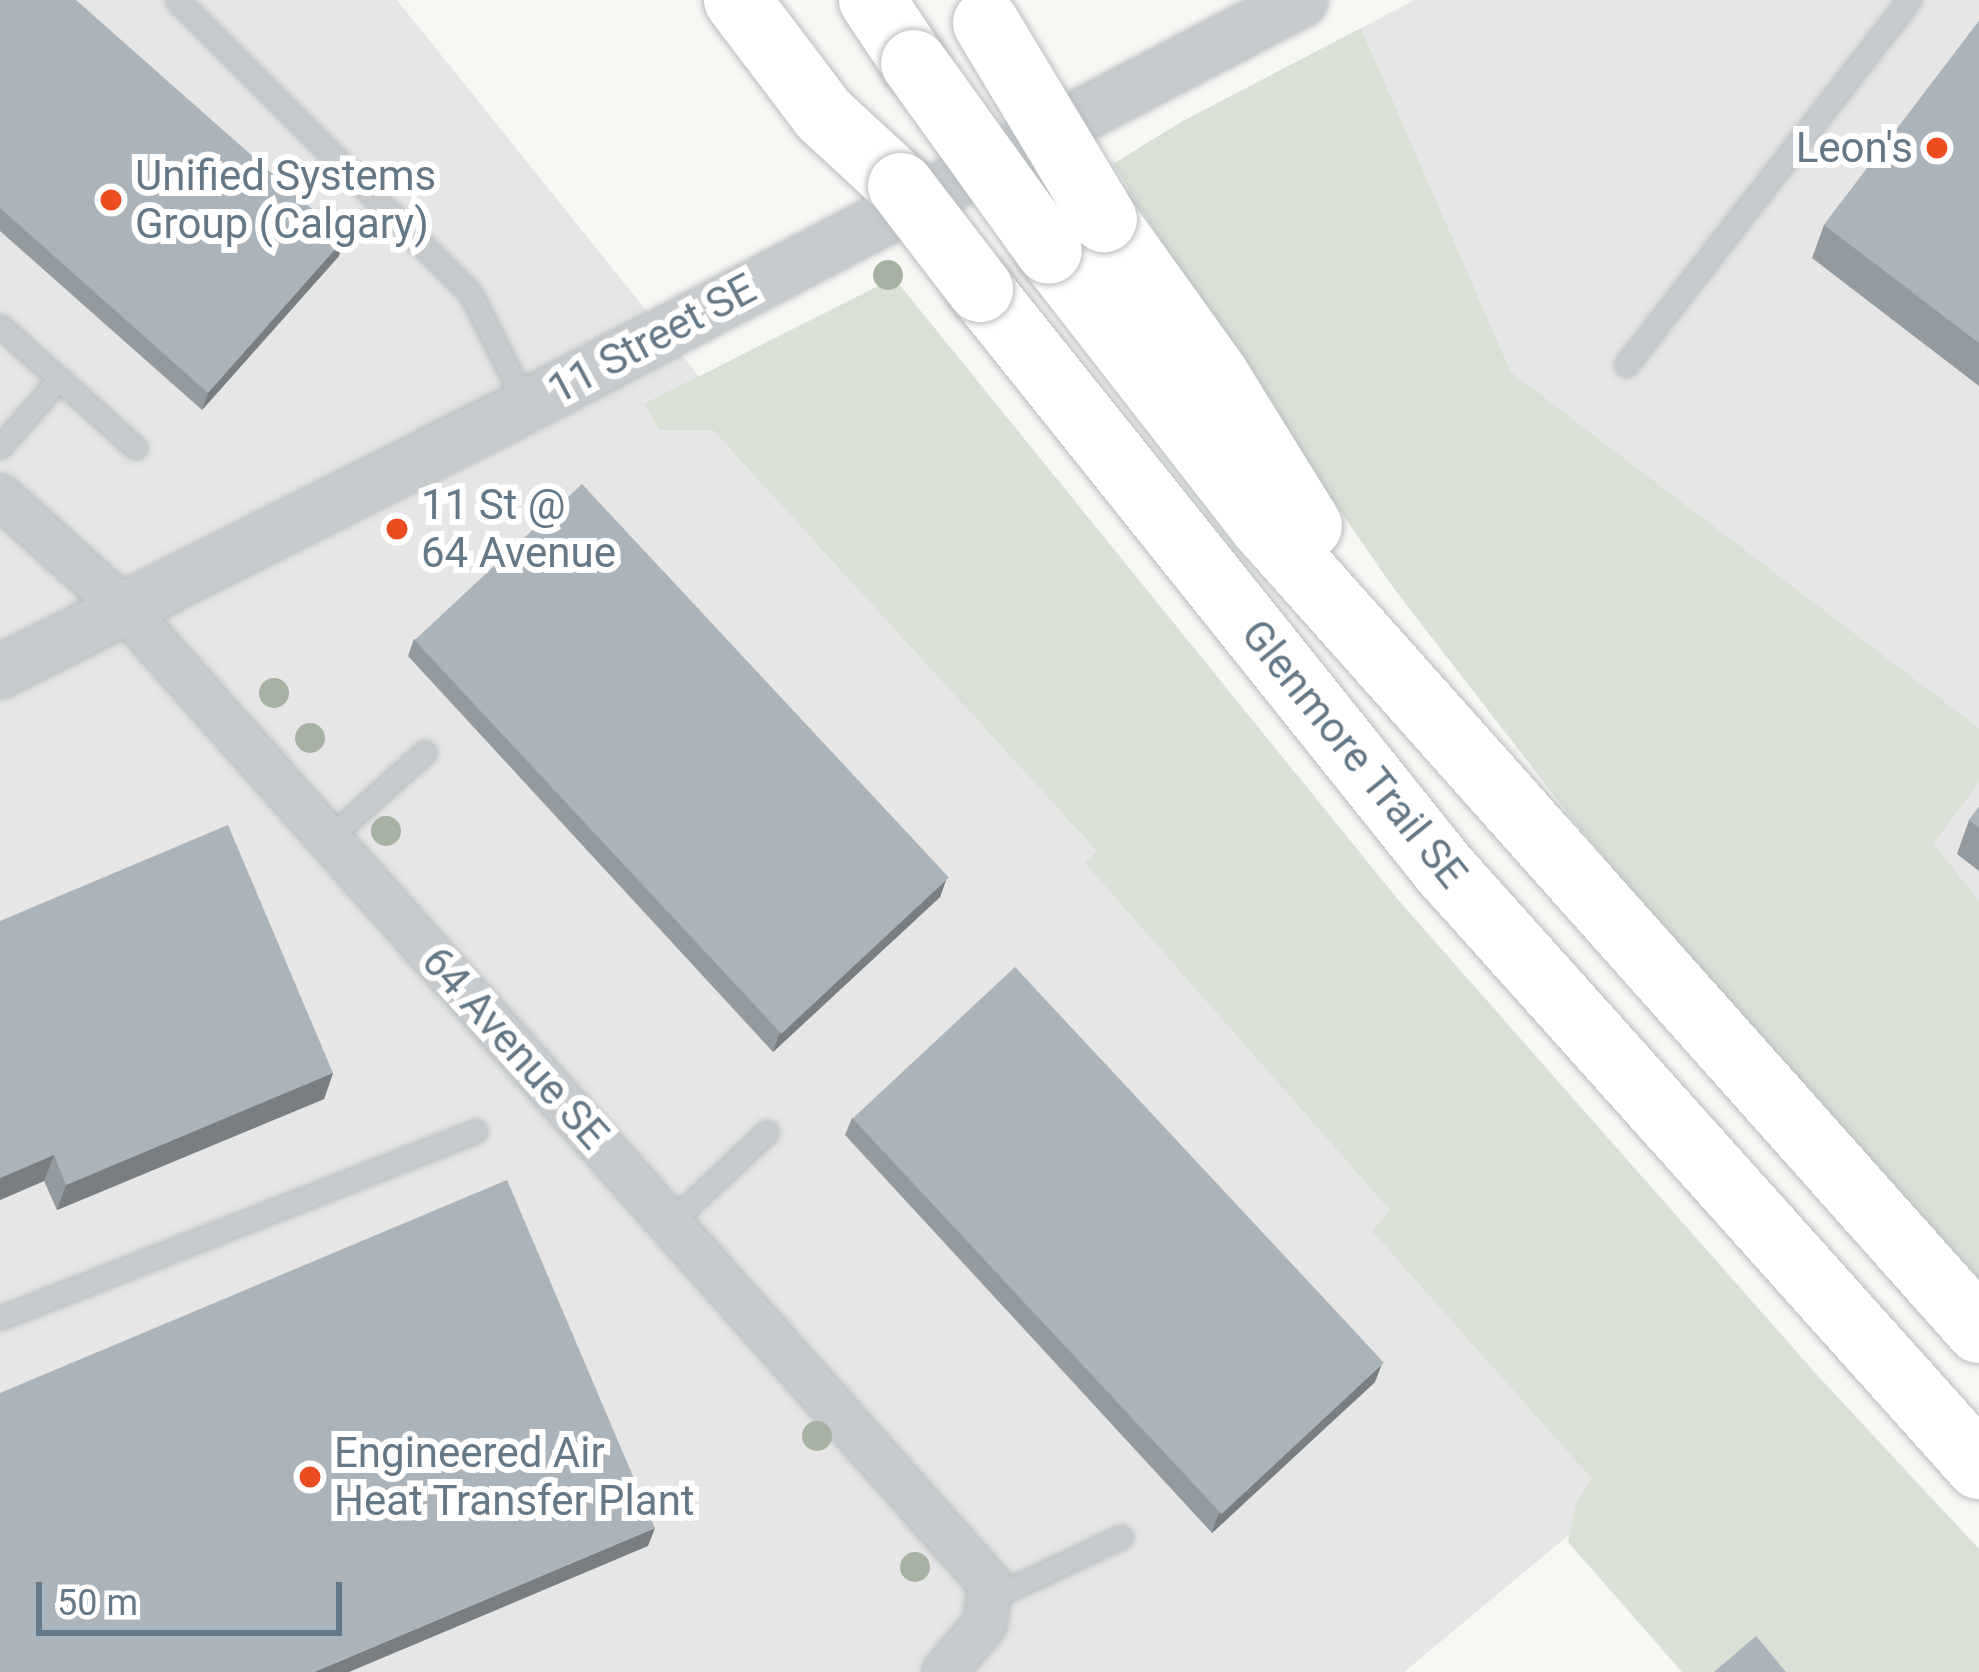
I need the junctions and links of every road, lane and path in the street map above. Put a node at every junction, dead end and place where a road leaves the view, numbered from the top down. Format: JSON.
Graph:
{"nodes":[{"id":1,"x":177,"y":0,"type":"edge"},
{"id":2,"x":736,"y":0,"type":"edge"},
{"id":3,"x":781,"y":0,"type":"edge"},
{"id":4,"x":872,"y":0,"type":"edge"},
{"id":5,"x":1300,"y":0,"type":"edge"},
{"id":6,"x":1909,"y":0,"type":"edge"},
{"id":7,"x":978,"y":11,"type":"edge"},
{"id":8,"x":836,"y":109,"type":"junction"},
{"id":9,"x":1077,"y":235,"type":"junction"},
{"id":10,"x":0,"y":326,"type":"edge"},
{"id":11,"x":1626,"y":365,"type":"dead end"},
{"id":12,"x":59,"y":379,"type":"junction"},
{"id":13,"x":526,"y":405,"type":"junction"},
{"id":14,"x":0,"y":447,"type":"edge"},
{"id":15,"x":136,"y":448,"type":"dead end"},
{"id":16,"x":0,"y":496,"type":"edge"},
{"id":17,"x":124,"y":608,"type":"junction"},
{"id":18,"x":0,"y":671,"type":"edge"},
{"id":19,"x":425,"y":752,"type":"dead end"},
{"id":20,"x":328,"y":838,"type":"junction"},
{"id":21,"x":476,"y":1131,"type":"dead end"},
{"id":22,"x":767,"y":1132,"type":"dead end"},
{"id":23,"x":670,"y":1223,"type":"junction"},
{"id":24,"x":0,"y":1318,"type":"edge"},
{"id":25,"x":1979,"y":1330,"type":"edge"},
{"id":26,"x":1979,"y":1466,"type":"edge"},
{"id":27,"x":1121,"y":1538,"type":"dead end"},
{"id":28,"x":987,"y":1612,"type":"junction"},
{"id":29,"x":944,"y":1672,"type":"edge"}],
"edges":[{"from":1,"to":13,"type":"lane"},
{"from":2,"to":8,"type":"highway"},
{"from":3,"to":8,"type":"highway"},
{"from":4,"to":9,"type":"highway","name":"Glenmore Trail SE","bridge":true},
{"from":5,"to":13,"type":"street","name":"11 Street SE"},
{"from":6,"to":11,"type":"lane"},
{"from":7,"to":9,"type":"highway","bridge":true},
{"from":8,"to":26,"type":"highway","name":"Glenmore Trail SE","bridge":true},
{"from":9,"to":25,"type":"highway","name":"Glenmore Trail SE"},
{"from":10,"to":12,"type":"lane"},
{"from":12,"to":14,"type":"lane"},
{"from":12,"to":15,"type":"lane"},
{"from":13,"to":17,"type":"street","name":"11 Street SE"},
{"from":16,"to":17,"type":"street","name":"64 Avenue SE"},
{"from":17,"to":18,"type":"street","name":"11 Street SE"},
{"from":17,"to":20,"type":"street","name":"64 Avenue SE"},
{"from":19,"to":20,"type":"lane"},
{"from":20,"to":23,"type":"street","name":"64 Avenue SE"},
{"from":21,"to":24,"type":"lane"},
{"from":22,"to":23,"type":"lane"},
{"from":23,"to":28,"type":"street","name":"64 Avenue SE"},
{"from":27,"to":28,"type":"lane"},
{"from":28,"to":29,"type":"street"}]}
